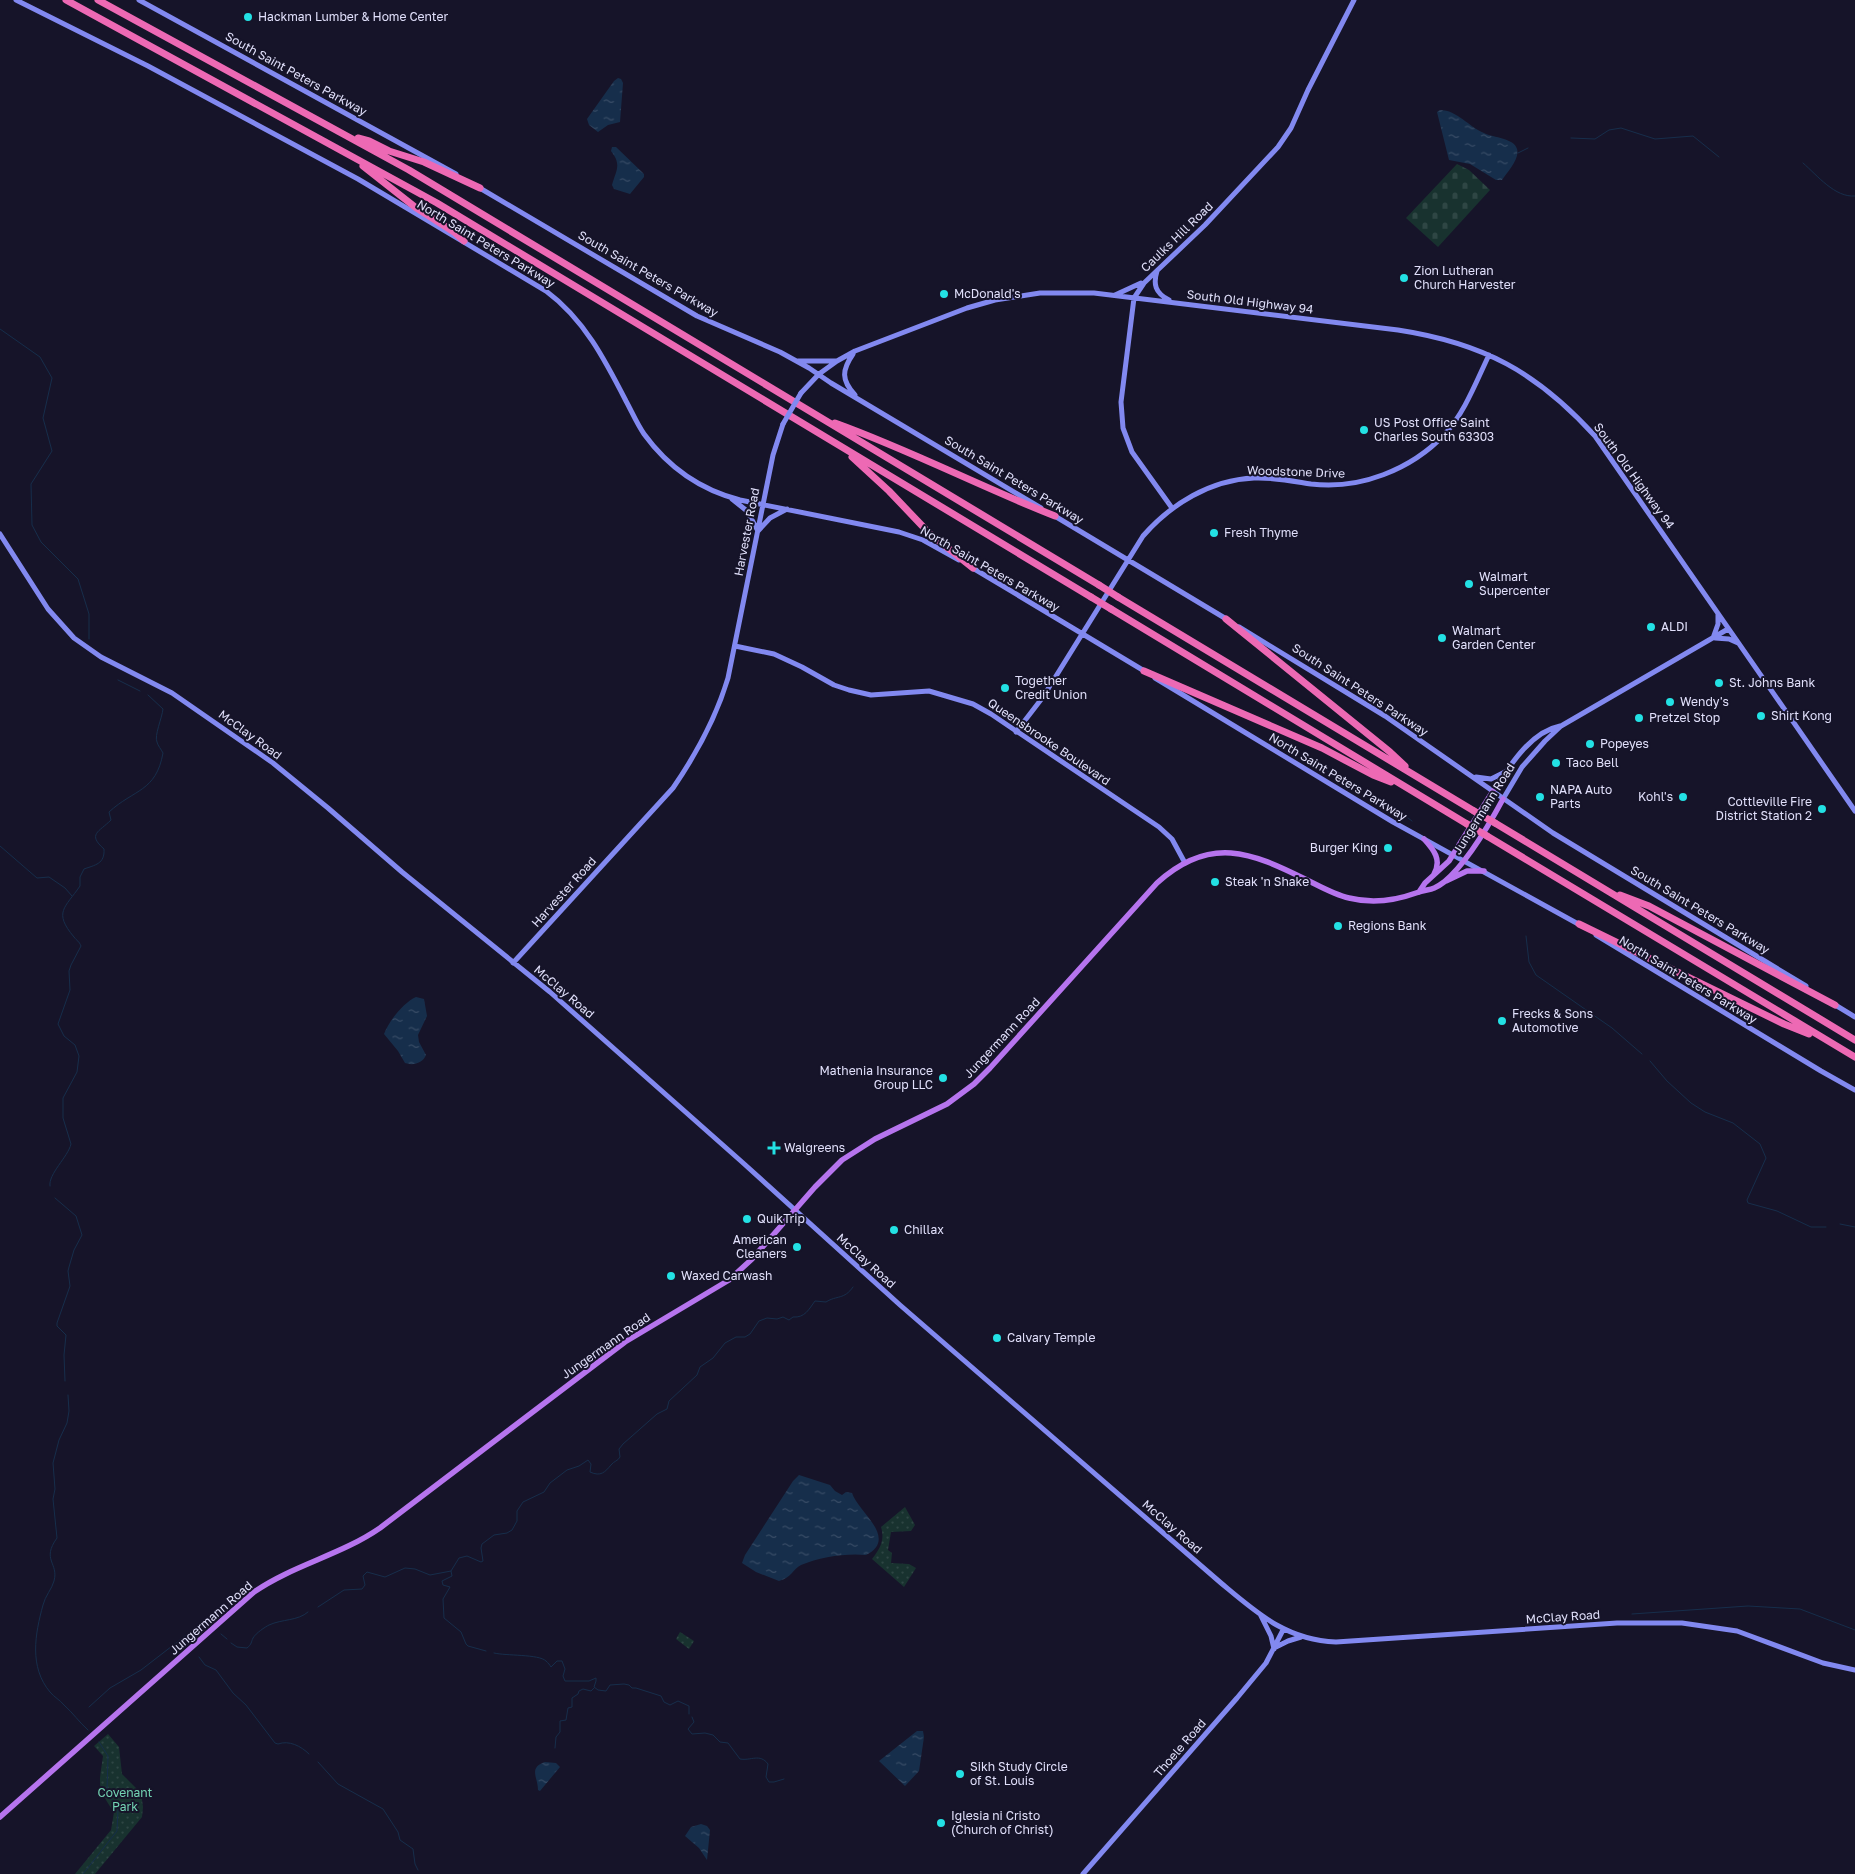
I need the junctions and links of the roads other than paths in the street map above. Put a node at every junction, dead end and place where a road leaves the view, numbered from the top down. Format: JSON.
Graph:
{"nodes":[{"id":1,"x":16,"y":0,"type":"edge"},
{"id":2,"x":66,"y":0,"type":"edge"},
{"id":3,"x":98,"y":0,"type":"edge"},
{"id":4,"x":139,"y":0,"type":"edge"},
{"id":5,"x":1354,"y":0,"type":"edge"},
{"id":6,"x":351,"y":137,"type":"junction"},
{"id":7,"x":352,"y":156,"type":"junction"},
{"id":8,"x":480,"y":188,"type":"junction"},
{"id":9,"x":464,"y":241,"type":"junction"},
{"id":10,"x":1157,"y":271,"type":"junction"},
{"id":11,"x":1148,"y":279,"type":"junction"},
{"id":12,"x":1113,"y":296,"type":"junction"},
{"id":13,"x":1134,"y":298,"type":"junction"},
{"id":14,"x":1176,"y":303,"type":"junction"},
{"id":15,"x":855,"y":352,"type":"junction"},
{"id":16,"x":1489,"y":355,"type":"junction"},
{"id":17,"x":796,"y":361,"type":"junction"},
{"id":18,"x":837,"y":361,"type":"junction"},
{"id":19,"x":819,"y":374,"type":"junction"},
{"id":20,"x":858,"y":399,"type":"junction"},
{"id":21,"x":818,"y":416,"type":"junction"},
{"id":22,"x":841,"y":446,"type":"junction"},
{"id":23,"x":730,"y":498,"type":"junction"},
{"id":24,"x":764,"y":505,"type":"junction"},
{"id":25,"x":1172,"y":508,"type":"junction"},
{"id":26,"x":787,"y":509,"type":"junction"},
{"id":27,"x":1055,"y":516,"type":"junction"},
{"id":28,"x":758,"y":532,"type":"junction"},
{"id":29,"x":0,"y":534,"type":"edge"},
{"id":30,"x":1128,"y":559,"type":"junction"},
{"id":31,"x":973,"y":568,"type":"junction"},
{"id":32,"x":1718,"y":613,"type":"junction"},
{"id":33,"x":1226,"y":619,"type":"junction"},
{"id":34,"x":1728,"y":629,"type":"junction"},
{"id":35,"x":1081,"y":633,"type":"junction"},
{"id":36,"x":1713,"y":638,"type":"junction"},
{"id":37,"x":1738,"y":644,"type":"junction"},
{"id":38,"x":735,"y":646,"type":"junction"},
{"id":39,"x":1144,"y":671,"type":"junction"},
{"id":40,"x":1561,"y":726,"type":"junction"},
{"id":41,"x":1016,"y":732,"type":"junction"},
{"id":42,"x":1507,"y":770,"type":"junction"},
{"id":43,"x":1414,"y":775,"type":"junction"},
{"id":44,"x":1472,"y":776,"type":"junction"},
{"id":45,"x":1412,"y":791,"type":"junction"},
{"id":46,"x":1493,"y":791,"type":"junction"},
{"id":47,"x":1503,"y":798,"type":"junction"},
{"id":48,"x":1855,"y":811,"type":"edge"},
{"id":49,"x":1424,"y":839,"type":"junction"},
{"id":50,"x":1453,"y":855,"type":"junction"},
{"id":51,"x":1464,"y":860,"type":"junction"},
{"id":52,"x":1185,"y":863,"type":"junction"},
{"id":53,"x":1484,"y":871,"type":"junction"},
{"id":54,"x":1432,"y":878,"type":"junction"},
{"id":55,"x":1444,"y":882,"type":"junction"},
{"id":56,"x":1601,"y":887,"type":"junction"},
{"id":57,"x":1419,"y":892,"type":"junction"},
{"id":58,"x":1579,"y":924,"type":"junction"},
{"id":59,"x":513,"y":963,"type":"junction"},
{"id":60,"x":1835,"y":1006,"type":"junction"},
{"id":61,"x":1855,"y":1017,"type":"edge"},
{"id":62,"x":1855,"y":1040,"type":"edge"},
{"id":63,"x":1828,"y":1041,"type":"junction"},
{"id":64,"x":1855,"y":1057,"type":"edge"},
{"id":65,"x":1855,"y":1090,"type":"edge"},
{"id":66,"x":794,"y":1210,"type":"junction"},
{"id":67,"x":1261,"y":1616,"type":"junction"},
{"id":68,"x":1284,"y":1630,"type":"junction"},
{"id":69,"x":1302,"y":1637,"type":"junction"},
{"id":70,"x":1274,"y":1649,"type":"junction"},
{"id":71,"x":1855,"y":1670,"type":"edge"},
{"id":72,"x":0,"y":1817,"type":"edge"},
{"id":73,"x":1083,"y":1874,"type":"edge"}],
"edges":[{"from":1,"to":9,"type":"main road","name":"North Saint Peters Parkway"},
{"from":2,"to":7,"type":"highway"},
{"from":3,"to":6,"type":"highway"},
{"from":4,"to":8,"type":"main road","name":"South Saint Peters Parkway"},
{"from":5,"to":10,"type":"main road","name":"Caulks Hill Road"},
{"from":6,"to":8,"type":"highway"},
{"from":6,"to":21,"type":"highway"},
{"from":7,"to":9,"type":"highway"},
{"from":7,"to":22,"type":"highway"},
{"from":8,"to":17,"type":"main road","name":"South Saint Peters Parkway"},
{"from":9,"to":23,"type":"main road","name":"North Saint Peters Parkway"},
{"from":10,"to":11,"type":"main road","name":"Caulks Hill Road"},
{"from":10,"to":14,"type":"main road"},
{"from":11,"to":12,"type":"main road"},
{"from":11,"to":13,"type":"main road","name":"Caulks Hill Road"},
{"from":12,"to":13,"type":"main road","name":"Harvester Road"},
{"from":12,"to":15,"type":"main road","name":"Harvester Road"},
{"from":13,"to":14,"type":"main road","name":"South Old Highway 94"},
{"from":13,"to":25,"type":"main road","name":"Caulks Hill Road"},
{"from":14,"to":16,"type":"main road","name":"South Old Highway 94"},
{"from":15,"to":18,"type":"main road","name":"Harvester Road"},
{"from":15,"to":20,"type":"main road"},
{"from":16,"to":25,"type":"main road","name":"Woodstone Drive"},
{"from":16,"to":32,"type":"main road","name":"South Old Highway 94"},
{"from":17,"to":18,"type":"main road"},
{"from":17,"to":19,"type":"main road","name":"South Saint Peters Parkway"},
{"from":18,"to":19,"type":"main road","name":"Harvester Road"},
{"from":19,"to":20,"type":"main road","name":"South Saint Peters Parkway"},
{"from":19,"to":24,"type":"main road","name":"Harvester Road","bridge":true},
{"from":20,"to":27,"type":"main road","name":"South Saint Peters Parkway"},
{"from":21,"to":27,"type":"highway"},
{"from":21,"to":43,"type":"highway","bridge":true},
{"from":22,"to":31,"type":"highway"},
{"from":22,"to":45,"type":"highway","bridge":true},
{"from":23,"to":24,"type":"main road","name":"North Saint Peters Parkway"},
{"from":23,"to":28,"type":"main road"},
{"from":24,"to":26,"type":"main road","name":"North Saint Peters Parkway"},
{"from":24,"to":28,"type":"main road","name":"Harvester Road"},
{"from":25,"to":30,"type":"main road","name":"Woodstone Drive"},
{"from":26,"to":28,"type":"main road"},
{"from":26,"to":31,"type":"main road","name":"North Saint Peters Parkway"},
{"from":27,"to":30,"type":"main road","name":"South Saint Peters Parkway"},
{"from":28,"to":38,"type":"main road","name":"Harvester Road"},
{"from":29,"to":59,"type":"main road","name":"McClay Road"},
{"from":30,"to":33,"type":"main road","name":"South Saint Peters Parkway"},
{"from":30,"to":35,"type":"main road","name":"Woodstone Drive"},
{"from":31,"to":35,"type":"main road","name":"North Saint Peters Parkway"},
{"from":32,"to":34,"type":"main road","name":"South Old Highway 94"},
{"from":32,"to":36,"type":"main road"},
{"from":33,"to":43,"type":"highway"},
{"from":33,"to":44,"type":"main road","name":"South Saint Peters Parkway"},
{"from":34,"to":36,"type":"main road","name":"Jungermann Road"},
{"from":34,"to":37,"type":"main road","name":"South Old Highway 94"},
{"from":35,"to":39,"type":"main road","name":"North Saint Peters Parkway"},
{"from":35,"to":41,"type":"main road","name":"Woodstone Drive"},
{"from":36,"to":37,"type":"main road"},
{"from":36,"to":40,"type":"main road","name":"Jungermann Road"},
{"from":37,"to":48,"type":"main road","name":"South Old Highway 94"},
{"from":38,"to":41,"type":"main road","name":"Queensbrooke Boulevard"},
{"from":38,"to":59,"type":"main road","name":"Harvester Road"},
{"from":39,"to":45,"type":"highway"},
{"from":39,"to":49,"type":"main road","name":"North Saint Peters Parkway"},
{"from":40,"to":42,"type":"main road","name":"Jungermann Road"},
{"from":40,"to":47,"type":"main road","name":"Jungermann Road"},
{"from":41,"to":52,"type":"main road","name":"Queensbrooke Boulevard"},
{"from":42,"to":44,"type":"main road"},
{"from":42,"to":46,"type":"main road","name":"Jungermann Road"},
{"from":43,"to":56,"type":"highway","bridge":true},
{"from":44,"to":46,"type":"main road","name":"South Saint Peters Parkway"},
{"from":45,"to":63,"type":"highway","bridge":true},
{"from":46,"to":47,"type":"main road","name":"South Saint Peters Parkway"},
{"from":46,"to":50,"type":"main road","name":"Jungermann Road"},
{"from":47,"to":51,"type":"main road","name":"Jungermann Road"},
{"from":47,"to":60,"type":"main road","name":"South Saint Peters Parkway"},
{"from":49,"to":50,"type":"main road","name":"North Saint Peters Parkway"},
{"from":49,"to":54,"type":"main road"},
{"from":50,"to":51,"type":"main road","name":"North Saint Peters Parkway"},
{"from":50,"to":54,"type":"main road","name":"Jungermann Road"},
{"from":51,"to":53,"type":"main road","name":"North Saint Peters Parkway"},
{"from":51,"to":55,"type":"main road","name":"Jungermann Road"},
{"from":52,"to":57,"type":"main road","name":"Jungermann Road"},
{"from":52,"to":66,"type":"main road","name":"Jungermann Road"},
{"from":53,"to":55,"type":"main road"},
{"from":53,"to":58,"type":"main road","name":"North Saint Peters Parkway"},
{"from":54,"to":57,"type":"main road","name":"Jungermann Road"},
{"from":55,"to":57,"type":"main road","name":"Jungermann Road"},
{"from":56,"to":60,"type":"highway"},
{"from":56,"to":62,"type":"highway"},
{"from":58,"to":63,"type":"highway"},
{"from":58,"to":65,"type":"main road","name":"North Saint Peters Parkway"},
{"from":59,"to":66,"type":"main road","name":"McClay Road"},
{"from":60,"to":61,"type":"main road","name":"South Saint Peters Parkway"},
{"from":63,"to":64,"type":"highway"},
{"from":66,"to":67,"type":"main road","name":"McClay Road"},
{"from":66,"to":72,"type":"main road","name":"Jungermann Road"},
{"from":67,"to":68,"type":"main road","name":"McClay Road"},
{"from":67,"to":70,"type":"main road"},
{"from":68,"to":69,"type":"main road","name":"McClay Road"},
{"from":68,"to":70,"type":"main road","name":"Thoele Road"},
{"from":69,"to":70,"type":"main road"},
{"from":69,"to":71,"type":"main road","name":"McClay Road"},
{"from":70,"to":73,"type":"main road","name":"Thoele Road"}]}
